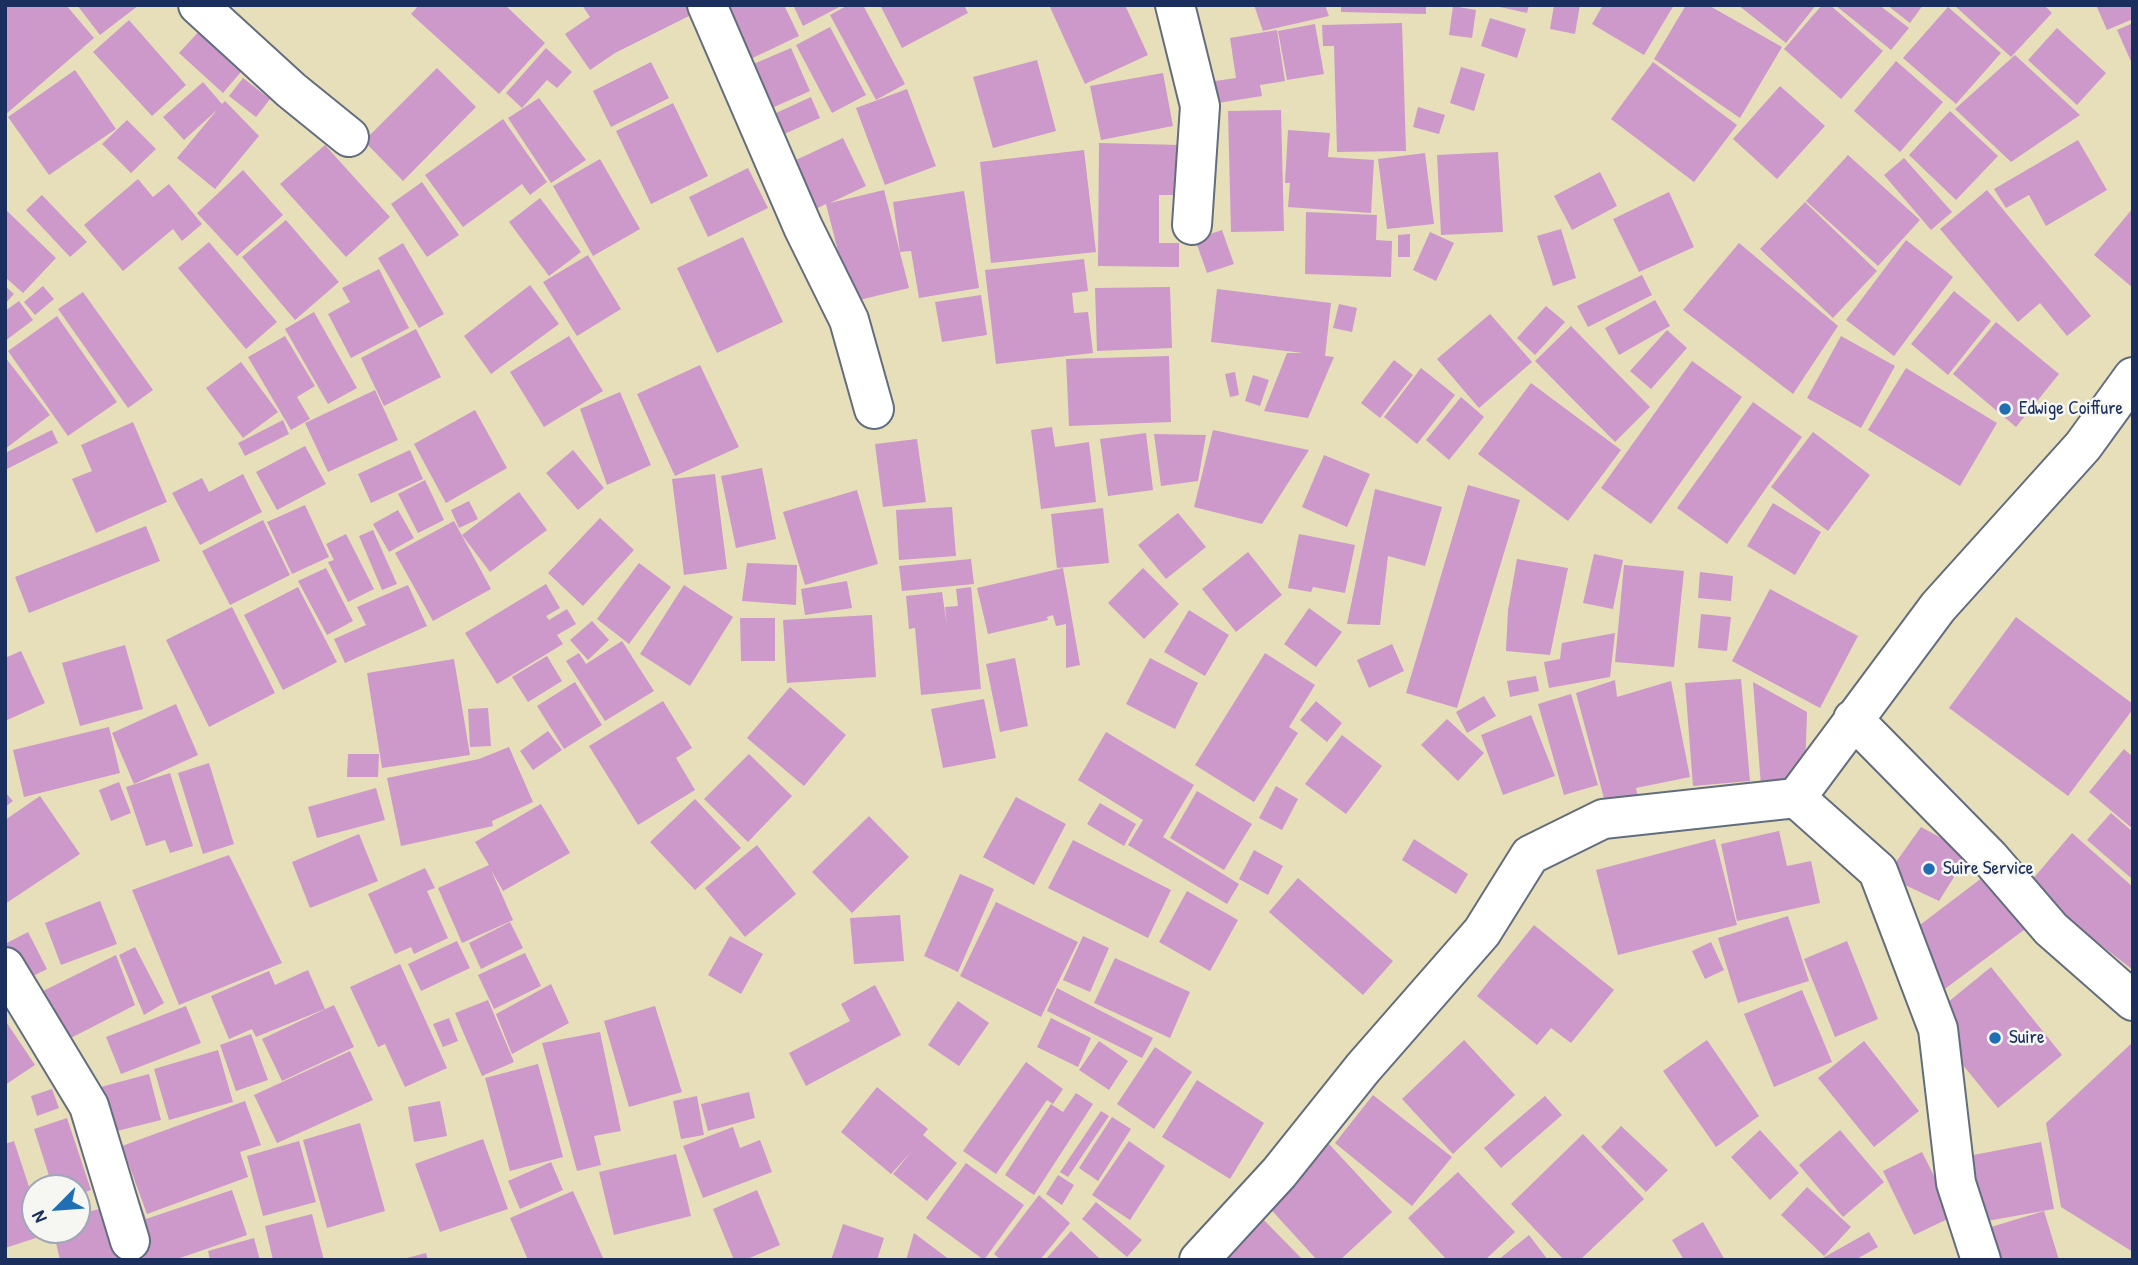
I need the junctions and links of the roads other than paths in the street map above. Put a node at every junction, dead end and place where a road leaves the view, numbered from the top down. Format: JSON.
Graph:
{"nodes":[{"id":1,"x":198,"y":5,"type":"edge"},
{"id":2,"x":707,"y":5,"type":"edge"},
{"id":3,"x":1175,"y":5,"type":"edge"},
{"id":4,"x":349,"y":137,"type":"dead end"},
{"id":5,"x":1192,"y":225,"type":"dead end"},
{"id":6,"x":2133,"y":377,"type":"edge"},
{"id":7,"x":874,"y":409,"type":"dead end"},
{"id":8,"x":1853,"y":719,"type":"junction"},
{"id":9,"x":1796,"y":798,"type":"junction"},
{"id":10,"x":5,"y":967,"type":"edge"},
{"id":11,"x":2133,"y":1000,"type":"edge"},
{"id":12,"x":130,"y":1241,"type":"dead end"},
{"id":13,"x":1199,"y":1260,"type":"edge"},
{"id":14,"x":1981,"y":1260,"type":"edge"}],
"edges":[{"from":1,"to":4,"type":"street"},
{"from":2,"to":7,"type":"street"},
{"from":3,"to":5,"type":"street"},
{"from":6,"to":8,"type":"street"},
{"from":8,"to":9,"type":"street"},
{"from":8,"to":11,"type":"street"},
{"from":9,"to":13,"type":"street"},
{"from":9,"to":14,"type":"street"},
{"from":10,"to":12,"type":"street"}]}
